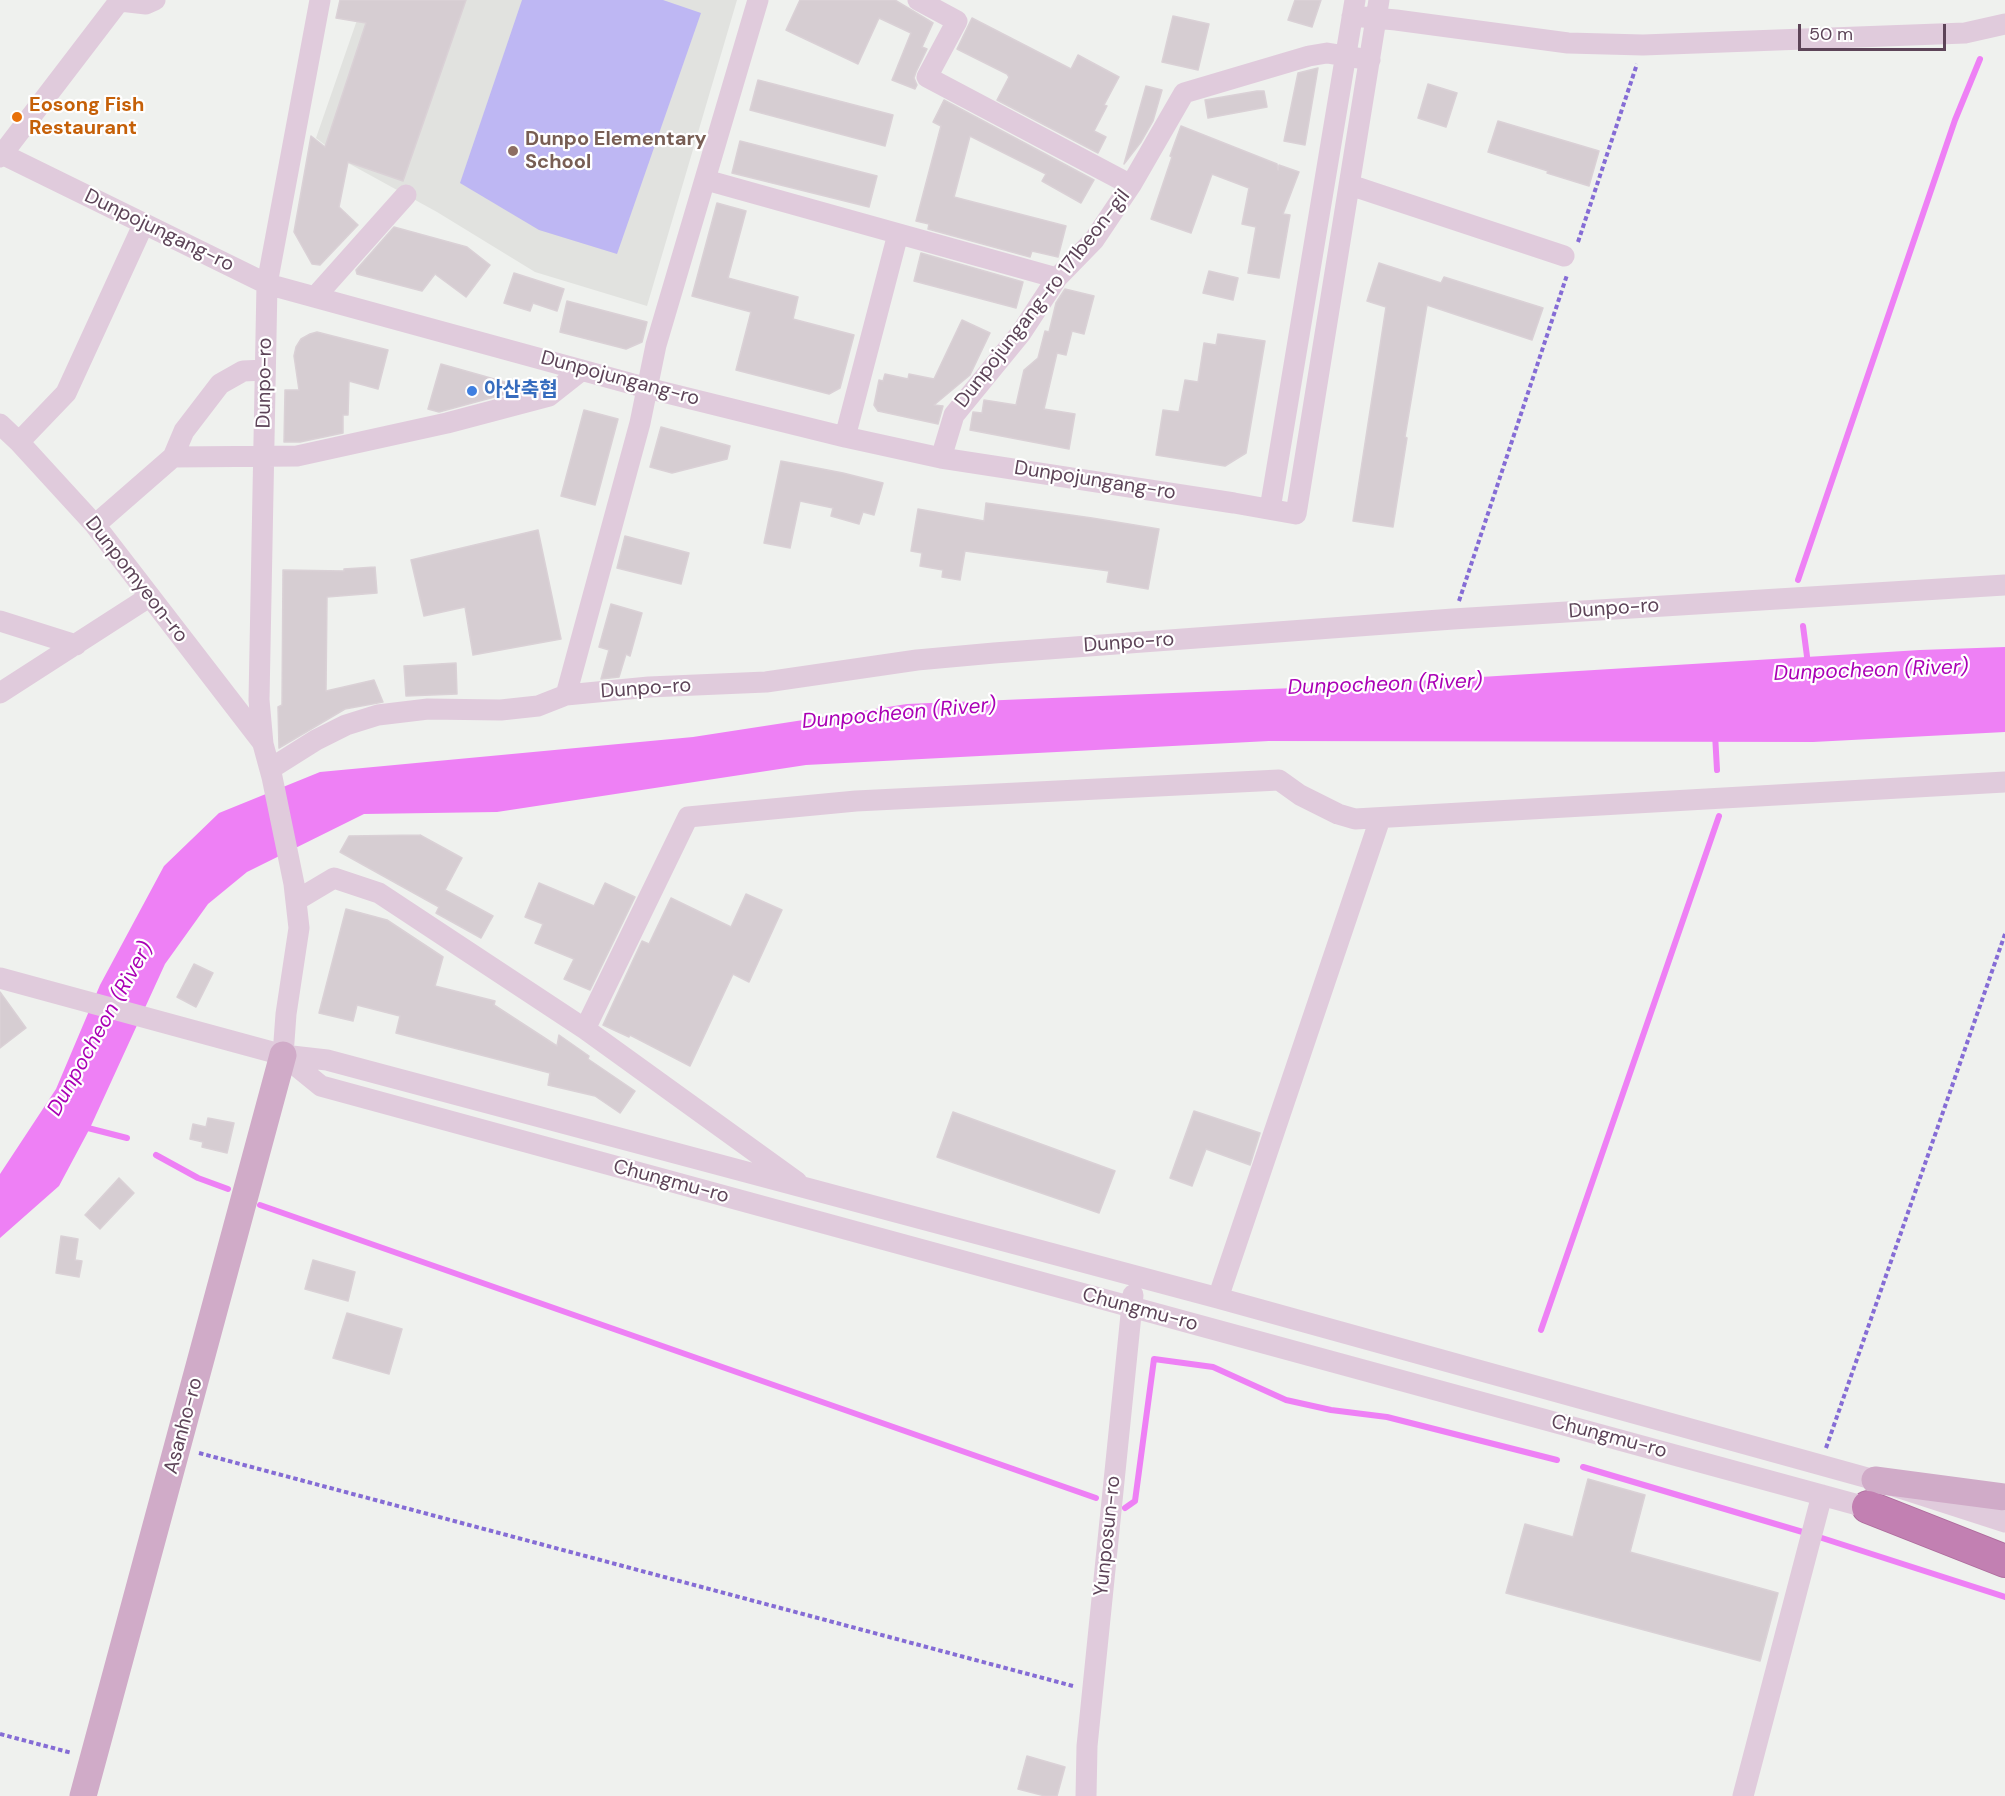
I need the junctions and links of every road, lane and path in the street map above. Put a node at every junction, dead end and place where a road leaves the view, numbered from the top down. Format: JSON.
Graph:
{"nodes":[{"id":1,"x":120,"y":0,"type":"edge"},
{"id":2,"x":155,"y":0,"type":"edge"},
{"id":3,"x":320,"y":0,"type":"edge"},
{"id":4,"x":758,"y":0,"type":"edge"},
{"id":5,"x":918,"y":0,"type":"edge"},
{"id":6,"x":1354,"y":8,"type":"edge"},
{"id":7,"x":1378,"y":9,"type":"edge"},
{"id":8,"x":2005,"y":24,"type":"edge"},
{"id":9,"x":1643,"y":45,"type":"junction"},
{"id":10,"x":1346,"y":57,"type":"junction"},
{"id":11,"x":1370,"y":60,"type":"junction"},
{"id":12,"x":1,"y":155,"type":"edge"},
{"id":13,"x":706,"y":180,"type":"junction"},
{"id":14,"x":1131,"y":185,"type":"junction"},
{"id":15,"x":1350,"y":185,"type":"junction"},
{"id":16,"x":406,"y":195,"type":"dead end"},
{"id":17,"x":144,"y":224,"type":"junction"},
{"id":18,"x":897,"y":234,"type":"junction"},
{"id":19,"x":1569,"y":258,"type":"junction"},
{"id":20,"x":1057,"y":278,"type":"junction"},
{"id":21,"x":267,"y":284,"type":"junction"},
{"id":22,"x":315,"y":297,"type":"junction"},
{"id":23,"x":265,"y":370,"type":"junction"},
{"id":24,"x":582,"y":370,"type":"junction"},
{"id":25,"x":647,"y":388,"type":"junction"},
{"id":26,"x":0,"y":424,"type":"edge"},
{"id":27,"x":845,"y":437,"type":"junction"},
{"id":28,"x":19,"y":442,"type":"junction"},
{"id":29,"x":263,"y":456,"type":"junction"},
{"id":30,"x":173,"y":457,"type":"junction"},
{"id":31,"x":941,"y":458,"type":"junction"},
{"id":32,"x":1270,"y":509,"type":"junction"},
{"id":33,"x":95,"y":525,"type":"junction"},
{"id":34,"x":2005,"y":585,"type":"edge"},
{"id":35,"x":149,"y":597,"type":"junction"},
{"id":36,"x":1453,"y":619,"type":"junction"},
{"id":37,"x":0,"y":621,"type":"edge"},
{"id":38,"x":76,"y":645,"type":"junction"},
{"id":39,"x":0,"y":693,"type":"edge"},
{"id":40,"x":566,"y":696,"type":"junction"},
{"id":41,"x":263,"y":744,"type":"junction"},
{"id":42,"x":271,"y":773,"type":"junction"},
{"id":43,"x":2005,"y":782,"type":"edge"},
{"id":44,"x":1380,"y":819,"type":"junction"},
{"id":45,"x":295,"y":892,"type":"junction"},
{"id":46,"x":2005,"y":934,"type":"edge"},
{"id":47,"x":0,"y":978,"type":"edge"},
{"id":48,"x":585,"y":1029,"type":"junction"},
{"id":49,"x":283,"y":1055,"type":"junction"},
{"id":50,"x":807,"y":1189,"type":"junction"},
{"id":51,"x":1134,"y":1277,"type":"junction"},
{"id":52,"x":1218,"y":1298,"type":"junction"},
{"id":53,"x":1132,"y":1308,"type":"junction"},
{"id":54,"x":178,"y":1447,"type":"junction"},
{"id":55,"x":1820,"y":1465,"type":"junction"},
{"id":56,"x":1871,"y":1494,"type":"junction"},
{"id":57,"x":1822,"y":1495,"type":"junction"},
{"id":58,"x":2005,"y":1497,"type":"edge"},
{"id":59,"x":2005,"y":1522,"type":"edge"},
{"id":60,"x":2005,"y":1550,"type":"edge"},
{"id":61,"x":2005,"y":1561,"type":"edge"},
{"id":62,"x":1092,"y":1691,"type":"junction"},
{"id":63,"x":0,"y":1734,"type":"edge"},
{"id":64,"x":93,"y":1759,"type":"junction"},
{"id":65,"x":83,"y":1796,"type":"edge"},
{"id":66,"x":1086,"y":1796,"type":"edge"},
{"id":67,"x":1743,"y":1796,"type":"edge"}],
"edges":[{"from":1,"to":2,"type":"street"},
{"from":1,"to":12,"type":"street"},
{"from":3,"to":21,"type":"street","name":"Dunpo-ro"},
{"from":4,"to":13,"type":"street"},
{"from":5,"to":14,"type":"street"},
{"from":6,"to":7,"type":"street"},
{"from":6,"to":10,"type":"street"},
{"from":7,"to":9,"type":"street"},
{"from":7,"to":11,"type":"street","name":"Dunpojungang-ro"},
{"from":8,"to":9,"type":"street"},
{"from":9,"to":19,"type":"path"},
{"from":10,"to":11,"type":"street","name":"Dunpojungang-ro 171beon-gil"},
{"from":10,"to":14,"type":"street","name":"Dunpojungang-ro 171beon-gil"},
{"from":10,"to":32,"type":"street"},
{"from":11,"to":15,"type":"street","name":"Dunpojungang-ro"},
{"from":12,"to":17,"type":"street","name":"Dunpojungang-ro"},
{"from":13,"to":18,"type":"street"},
{"from":13,"to":25,"type":"street"},
{"from":14,"to":20,"type":"street","name":"Dunpojungang-ro 171beon-gil"},
{"from":15,"to":19,"type":"street"},
{"from":15,"to":32,"type":"street","name":"Dunpojungang-ro"},
{"from":16,"to":22,"type":"street"},
{"from":17,"to":21,"type":"street","name":"Dunpojungang-ro"},
{"from":17,"to":28,"type":"street"},
{"from":18,"to":20,"type":"street"},
{"from":18,"to":27,"type":"street"},
{"from":19,"to":36,"type":"path"},
{"from":20,"to":31,"type":"street","name":"Dunpojungang-ro 171beon-gil"},
{"from":21,"to":22,"type":"street","name":"Dunpojungang-ro"},
{"from":21,"to":23,"type":"street","name":"Dunpo-ro"},
{"from":22,"to":24,"type":"street","name":"Dunpojungang-ro"},
{"from":23,"to":29,"type":"street","name":"Dunpo-ro"},
{"from":23,"to":30,"type":"street"},
{"from":24,"to":25,"type":"street","name":"Dunpojungang-ro"},
{"from":24,"to":29,"type":"street"},
{"from":25,"to":27,"type":"street","name":"Dunpojungang-ro"},
{"from":25,"to":40,"type":"street"},
{"from":26,"to":28,"type":"street","name":"Dunpomyeon-ro"},
{"from":27,"to":31,"type":"street","name":"Dunpojungang-ro"},
{"from":28,"to":33,"type":"street","name":"Dunpomyeon-ro"},
{"from":29,"to":30,"type":"street"},
{"from":29,"to":41,"type":"street","name":"Dunpo-ro"},
{"from":30,"to":33,"type":"street"},
{"from":31,"to":32,"type":"street","name":"Dunpojungang-ro"},
{"from":33,"to":35,"type":"street","name":"Dunpomyeon-ro"},
{"from":34,"to":36,"type":"street","name":"Dunpo-ro"},
{"from":35,"to":38,"type":"street"},
{"from":35,"to":41,"type":"street","name":"Dunpomyeon-ro"},
{"from":36,"to":40,"type":"street","name":"Dunpo-ro"},
{"from":37,"to":38,"type":"street"},
{"from":38,"to":39,"type":"street"},
{"from":40,"to":42,"type":"street","name":"Dunpo-ro"},
{"from":41,"to":42,"type":"street","name":"Dunpo-ro"},
{"from":42,"to":45,"type":"street"},
{"from":43,"to":44,"type":"street"},
{"from":44,"to":48,"type":"street"},
{"from":44,"to":52,"type":"street"},
{"from":45,"to":48,"type":"street"},
{"from":45,"to":49,"type":"street"},
{"from":46,"to":55,"type":"path"},
{"from":47,"to":49,"type":"street","name":"Chungmu-ro"},
{"from":48,"to":50,"type":"street"},
{"from":49,"to":50,"type":"street","name":"Chungmu-ro"},
{"from":49,"to":53,"type":"street","name":"Chungmu-ro"},
{"from":49,"to":54,"type":"main road","name":"Asanho-ro"},
{"from":50,"to":51,"type":"street","name":"Chungmu-ro"},
{"from":51,"to":52,"type":"street","name":"Chungmu-ro"},
{"from":51,"to":53,"type":"street","name":"Yunposun-ro"},
{"from":52,"to":55,"type":"street","name":"Chungmu-ro"},
{"from":53,"to":57,"type":"street","name":"Chungmu-ro"},
{"from":53,"to":62,"type":"street","name":"Yunposun-ro"},
{"from":54,"to":62,"type":"path"},
{"from":54,"to":64,"type":"main road","name":"Asanho-ro"},
{"from":55,"to":56,"type":"street","name":"Chungmu-ro"},
{"from":56,"to":57,"type":"street","name":"Chungmu-ro"},
{"from":56,"to":58,"type":"main road"},
{"from":56,"to":59,"type":"street","name":"Chungmu-ro"},
{"from":56,"to":60,"type":"street","name":"Chungmu-ro"},
{"from":56,"to":61,"type":"highway"},
{"from":57,"to":67,"type":"street"},
{"from":62,"to":66,"type":"street","name":"Yunposun-ro"},
{"from":63,"to":64,"type":"path"},
{"from":64,"to":65,"type":"main road","name":"Asanho-ro"}]}
